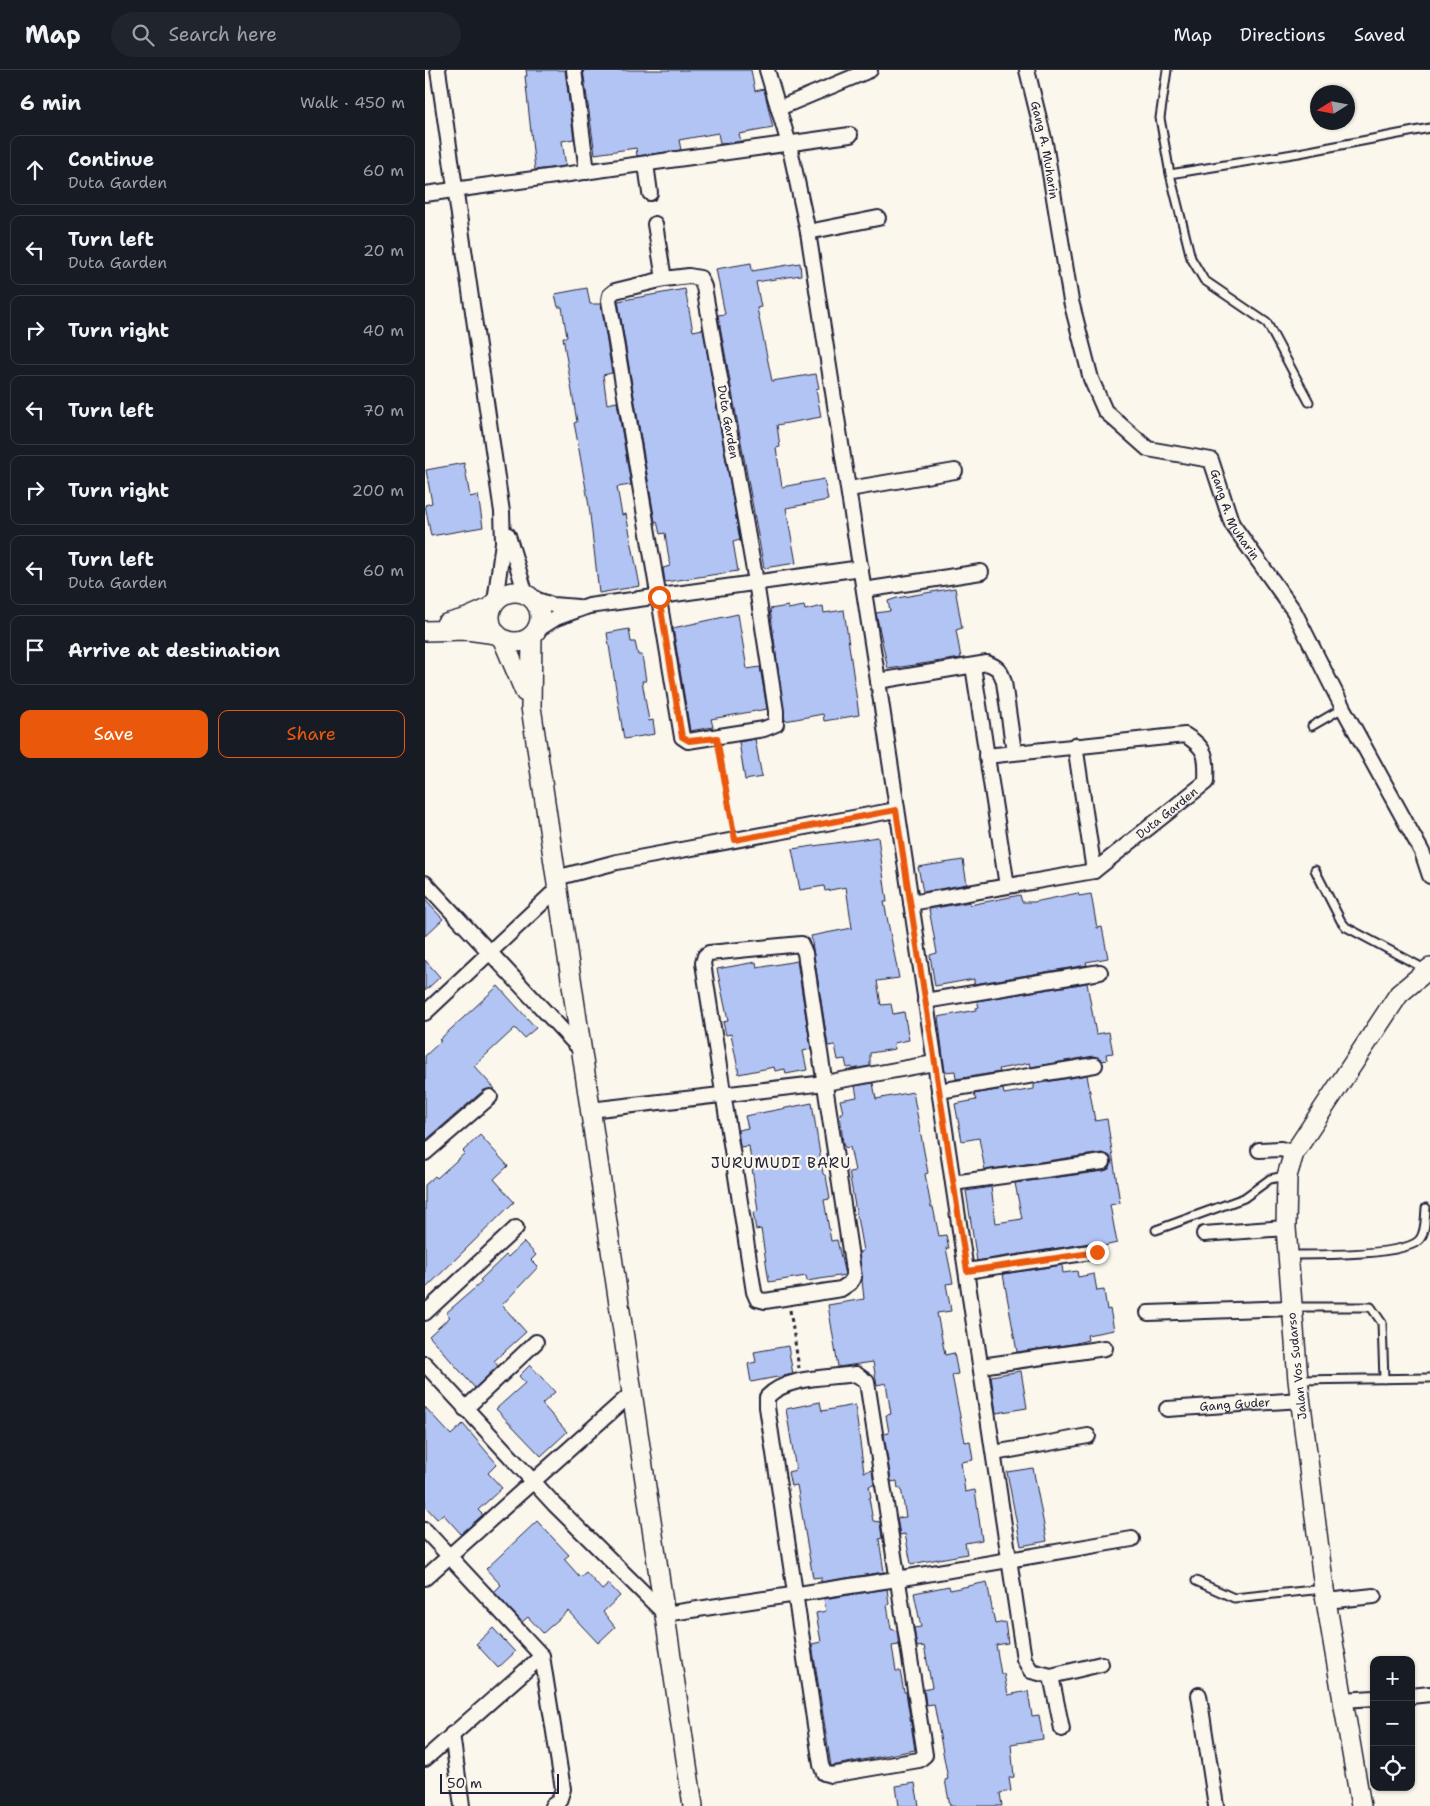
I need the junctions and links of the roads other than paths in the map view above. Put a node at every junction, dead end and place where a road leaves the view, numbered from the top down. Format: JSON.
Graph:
{"nodes":[{"id":1,"x":439,"y":70,"type":"edge"},
{"id":2,"x":574,"y":70,"type":"edge"},
{"id":3,"x":767,"y":70,"type":"edge"},
{"id":4,"x":870,"y":70,"type":"edge"},
{"id":5,"x":1027,"y":70,"type":"edge"},
{"id":6,"x":1167,"y":70,"type":"edge"},
{"id":7,"x":779,"y":108,"type":"junction"},
{"id":8,"x":1430,"y":128,"type":"edge"},
{"id":9,"x":850,"y":135,"type":"dead end"},
{"id":10,"x":789,"y":144,"type":"junction"},
{"id":11,"x":646,"y":164,"type":"junction"},
{"id":12,"x":587,"y":172,"type":"junction"},
{"id":13,"x":1170,"y":174,"type":"junction"},
{"id":14,"x":457,"y":190,"type":"junction"},
{"id":15,"x":425,"y":194,"type":"edge"},
{"id":16,"x":651,"y":194,"type":"dead end"},
{"id":17,"x":878,"y":218,"type":"dead end"},
{"id":18,"x":655,"y":224,"type":"dead end"},
{"id":19,"x":808,"y":232,"type":"junction"},
{"id":20,"x":664,"y":279,"type":"junction"},
{"id":21,"x":1309,"y":402,"type":"dead end"},
{"id":22,"x":955,"y":471,"type":"dead end"},
{"id":23,"x":849,"y":489,"type":"junction"},
{"id":24,"x":502,"y":512,"type":"junction"},
{"id":25,"x":861,"y":568,"type":"junction"},
{"id":26,"x":981,"y":572,"type":"dead end"},
{"id":27,"x":756,"y":582,"type":"junction"},
{"id":28,"x":864,"y":590,"type":"junction"},
{"id":29,"x":529,"y":596,"type":"junction"},
{"id":30,"x":659,"y":597,"type":"junction"},
{"id":31,"x":494,"y":604,"type":"junction"},
{"id":32,"x":584,"y":607,"type":"junction"},
{"id":33,"x":425,"y":630,"type":"edge"},
{"id":34,"x":535,"y":633,"type":"junction"},
{"id":35,"x":500,"y":637,"type":"junction"},
{"id":36,"x":973,"y":666,"type":"junction"},
{"id":37,"x":878,"y":681,"type":"junction"},
{"id":38,"x":531,"y":707,"type":"junction"},
{"id":39,"x":1343,"y":708,"type":"junction"},
{"id":40,"x":1312,"y":726,"type":"dead end"},
{"id":41,"x":1075,"y":745,"type":"junction"},
{"id":42,"x":1014,"y":752,"type":"junction"},
{"id":43,"x":986,"y":756,"type":"junction"},
{"id":44,"x":896,"y":810,"type":"junction"},
{"id":45,"x":1315,"y":870,"type":"dead end"},
{"id":46,"x":1094,"y":871,"type":"junction"},
{"id":47,"x":1430,"y":876,"type":"edge"},
{"id":48,"x":425,"y":883,"type":"edge"},
{"id":49,"x":556,"y":884,"type":"junction"},
{"id":50,"x":1007,"y":886,"type":"junction"},
{"id":51,"x":911,"y":903,"type":"junction"},
{"id":52,"x":490,"y":952,"type":"junction"},
{"id":53,"x":1428,"y":969,"type":"edge"},
{"id":54,"x":1099,"y":972,"type":"dead end"},
{"id":55,"x":925,"y":1001,"type":"junction"},
{"id":56,"x":425,"y":1013,"type":"edge"},
{"id":57,"x":581,"y":1050,"type":"junction"},
{"id":58,"x":934,"y":1063,"type":"junction"},
{"id":59,"x":1095,"y":1065,"type":"dead end"},
{"id":60,"x":825,"y":1083,"type":"junction"},
{"id":61,"x":939,"y":1091,"type":"junction"},
{"id":62,"x":722,"y":1096,"type":"junction"},
{"id":63,"x":490,"y":1097,"type":"dead end"},
{"id":64,"x":590,"y":1110,"type":"junction"},
{"id":65,"x":1259,"y":1150,"type":"dead end"},
{"id":66,"x":425,"y":1153,"type":"edge"},
{"id":67,"x":1293,"y":1154,"type":"junction"},
{"id":68,"x":1103,"y":1162,"type":"dead end"},
{"id":69,"x":1287,"y":1176,"type":"junction"},
{"id":70,"x":953,"y":1183,"type":"junction"},
{"id":71,"x":1426,"y":1208,"type":"dead end"},
{"id":72,"x":516,"y":1228,"type":"dead end"},
{"id":73,"x":1286,"y":1228,"type":"junction"},
{"id":74,"x":1156,"y":1230,"type":"dead end"},
{"id":75,"x":1204,"y":1234,"type":"dead end"},
{"id":76,"x":1097,"y":1252,"type":"dead end"},
{"id":77,"x":1288,"y":1255,"type":"junction"},
{"id":78,"x":967,"y":1271,"type":"junction"},
{"id":79,"x":1291,"y":1308,"type":"junction"},
{"id":80,"x":425,"y":1313,"type":"edge"},
{"id":81,"x":1148,"y":1313,"type":"dead end"},
{"id":82,"x":536,"y":1342,"type":"dead end"},
{"id":83,"x":1105,"y":1348,"type":"dead end"},
{"id":84,"x":425,"y":1364,"type":"edge"},
{"id":85,"x":981,"y":1366,"type":"junction"},
{"id":86,"x":1430,"y":1378,"type":"edge"},
{"id":87,"x":1384,"y":1379,"type":"junction"},
{"id":88,"x":1298,"y":1380,"type":"junction"},
{"id":89,"x":632,"y":1393,"type":"junction"},
{"id":90,"x":1301,"y":1400,"type":"junction"},
{"id":91,"x":465,"y":1409,"type":"junction"},
{"id":92,"x":1167,"y":1409,"type":"dead end"},
{"id":93,"x":1088,"y":1436,"type":"dead end"},
{"id":94,"x":994,"y":1453,"type":"junction"},
{"id":95,"x":532,"y":1481,"type":"junction"},
{"id":96,"x":425,"y":1530,"type":"edge"},
{"id":97,"x":1132,"y":1539,"type":"dead end"},
{"id":98,"x":449,"y":1556,"type":"junction"},
{"id":99,"x":1009,"y":1560,"type":"junction"},
{"id":100,"x":425,"y":1578,"type":"edge"},
{"id":101,"x":897,"y":1579,"type":"junction"},
{"id":102,"x":1196,"y":1581,"type":"dead end"},
{"id":103,"x":796,"y":1593,"type":"junction"},
{"id":104,"x":1325,"y":1595,"type":"junction"},
{"id":105,"x":1374,"y":1596,"type":"dead end"},
{"id":106,"x":665,"y":1614,"type":"junction"},
{"id":107,"x":542,"y":1656,"type":"junction"},
{"id":108,"x":1101,"y":1664,"type":"dead end"},
{"id":109,"x":1051,"y":1676,"type":"junction"},
{"id":110,"x":1430,"y":1694,"type":"edge"},
{"id":111,"x":1199,"y":1695,"type":"dead end"},
{"id":112,"x":1415,"y":1696,"type":"edge"},
{"id":113,"x":1370,"y":1698,"type":"edge"},
{"id":114,"x":1343,"y":1700,"type":"junction"},
{"id":115,"x":1062,"y":1730,"type":"dead end"},
{"id":116,"x":452,"y":1734,"type":"junction"},
{"id":117,"x":425,"y":1759,"type":"edge"},
{"id":118,"x":462,"y":1806,"type":"edge"},
{"id":119,"x":552,"y":1806,"type":"edge"},
{"id":120,"x":693,"y":1806,"type":"edge"},
{"id":121,"x":1216,"y":1806,"type":"edge"},
{"id":122,"x":1361,"y":1806,"type":"edge"}],
"edges":[{"from":1,"to":14,"type":"street"},
{"from":2,"to":12,"type":"street"},
{"from":3,"to":7,"type":"street"},
{"from":4,"to":7,"type":"street"},
{"from":5,"to":39,"type":"street","name":"Gang A. Muharin"},
{"from":6,"to":13,"type":"lane"},
{"from":7,"to":10,"type":"street"},
{"from":8,"to":13,"type":"lane"},
{"from":9,"to":10,"type":"street"},
{"from":10,"to":11,"type":"street"},
{"from":10,"to":19,"type":"street"},
{"from":11,"to":12,"type":"street"},
{"from":11,"to":16,"type":"street"},
{"from":12,"to":14,"type":"street"},
{"from":13,"to":21,"type":"lane"},
{"from":14,"to":15,"type":"street"},
{"from":14,"to":24,"type":"street"},
{"from":17,"to":19,"type":"street"},
{"from":18,"to":20,"type":"street"},
{"from":19,"to":23,"type":"street"},
{"from":20,"to":27,"type":"street","name":"Duta Garden"},
{"from":20,"to":30,"type":"street","name":"Duta Garden"},
{"from":22,"to":23,"type":"street"},
{"from":23,"to":25,"type":"street"},
{"from":24,"to":29,"type":"street"},
{"from":24,"to":31,"type":"street"},
{"from":25,"to":27,"type":"street"},
{"from":25,"to":28,"type":"street"},
{"from":26,"to":28,"type":"street"},
{"from":27,"to":30,"type":"street"},
{"from":27,"to":30,"type":"street","name":"Duta Garden"},
{"from":28,"to":37,"type":"street"},
{"from":29,"to":31,"type":"street"},
{"from":29,"to":32,"type":"street"},
{"from":29,"to":34,"type":"street"},
{"from":30,"to":32,"type":"street"},
{"from":31,"to":33,"type":"street"},
{"from":31,"to":35,"type":"street"},
{"from":32,"to":34,"type":"street"},
{"from":33,"to":35,"type":"street"},
{"from":34,"to":35,"type":"street"},
{"from":34,"to":38,"type":"street"},
{"from":35,"to":38,"type":"street"},
{"from":36,"to":37,"type":"street"},
{"from":36,"to":42,"type":"street"},
{"from":36,"to":43,"type":"street"},
{"from":37,"to":44,"type":"street"},
{"from":38,"to":49,"type":"street"},
{"from":39,"to":40,"type":"lane"},
{"from":39,"to":47,"type":"street","name":"Gang A. Muharin"},
{"from":41,"to":42,"type":"street","name":"Duta Garden"},
{"from":41,"to":46,"type":"street"},
{"from":41,"to":46,"type":"street","name":"Duta Garden"},
{"from":42,"to":43,"type":"street","name":"Duta Garden"},
{"from":43,"to":50,"type":"street"},
{"from":44,"to":49,"type":"street"},
{"from":44,"to":51,"type":"street"},
{"from":45,"to":53,"type":"lane"},
{"from":46,"to":50,"type":"street","name":"Duta Garden"},
{"from":48,"to":52,"type":"street"},
{"from":49,"to":52,"type":"street"},
{"from":49,"to":57,"type":"street"},
{"from":50,"to":51,"type":"street","name":"Duta Garden"},
{"from":51,"to":55,"type":"street"},
{"from":52,"to":56,"type":"street"},
{"from":52,"to":57,"type":"street"},
{"from":53,"to":67,"type":"street","name":"Jalan Vos Sudarso"},
{"from":54,"to":55,"type":"street"},
{"from":55,"to":58,"type":"street"},
{"from":57,"to":64,"type":"street"},
{"from":58,"to":60,"type":"street"},
{"from":58,"to":61,"type":"street"},
{"from":59,"to":61,"type":"street"},
{"from":60,"to":62,"type":"street"},
{"from":60,"to":62,"type":"street"},
{"from":60,"to":62,"type":"street"},
{"from":61,"to":70,"type":"street"},
{"from":62,"to":64,"type":"street"},
{"from":63,"to":66,"type":"street"},
{"from":64,"to":89,"type":"street"},
{"from":65,"to":67,"type":"street"},
{"from":67,"to":69,"type":"street","name":"Jalan Vos Sudarso"},
{"from":68,"to":70,"type":"street"},
{"from":69,"to":73,"type":"street","name":"Jalan Vos Sudarso"},
{"from":69,"to":74,"type":"lane"},
{"from":70,"to":78,"type":"street"},
{"from":71,"to":77,"type":"lane"},
{"from":72,"to":80,"type":"street"},
{"from":73,"to":75,"type":"street"},
{"from":73,"to":77,"type":"street","name":"Jalan Vos Sudarso"},
{"from":76,"to":78,"type":"street"},
{"from":77,"to":79,"type":"street","name":"Jalan Vos Sudarso"},
{"from":78,"to":85,"type":"street"},
{"from":79,"to":81,"type":"street"},
{"from":79,"to":87,"type":"lane"},
{"from":79,"to":88,"type":"street","name":"Jalan Vos Sudarso"},
{"from":82,"to":91,"type":"street"},
{"from":83,"to":85,"type":"street"},
{"from":84,"to":91,"type":"street"},
{"from":85,"to":94,"type":"street"},
{"from":86,"to":87,"type":"lane"},
{"from":87,"to":88,"type":"lane"},
{"from":88,"to":90,"type":"street","name":"Jalan Vos Sudarso"},
{"from":89,"to":95,"type":"street"},
{"from":89,"to":106,"type":"street"},
{"from":90,"to":92,"type":"street","name":"Gang Guder"},
{"from":90,"to":104,"type":"street","name":"Jalan Vos Sudarso"},
{"from":91,"to":95,"type":"street"},
{"from":93,"to":94,"type":"street"},
{"from":94,"to":99,"type":"street"},
{"from":95,"to":98,"type":"street"},
{"from":95,"to":106,"type":"street"},
{"from":96,"to":98,"type":"street"},
{"from":97,"to":99,"type":"street"},
{"from":98,"to":100,"type":"street"},
{"from":98,"to":107,"type":"street"},
{"from":99,"to":101,"type":"street"},
{"from":99,"to":109,"type":"street"},
{"from":101,"to":103,"type":"street"},
{"from":101,"to":103,"type":"street"},
{"from":101,"to":103,"type":"street"},
{"from":102,"to":104,"type":"lane"},
{"from":103,"to":106,"type":"street"},
{"from":104,"to":105,"type":"street"},
{"from":104,"to":114,"type":"street","name":"Jalan Vos Sudarso"},
{"from":106,"to":120,"type":"street"},
{"from":107,"to":116,"type":"street"},
{"from":107,"to":119,"type":"street"},
{"from":108,"to":109,"type":"street"},
{"from":109,"to":115,"type":"street"},
{"from":110,"to":112,"type":"street"},
{"from":111,"to":121,"type":"street"},
{"from":113,"to":114,"type":"street"},
{"from":114,"to":122,"type":"street","name":"Jalan Vos Sudarso"},
{"from":116,"to":117,"type":"street"},
{"from":116,"to":118,"type":"street"}]}
